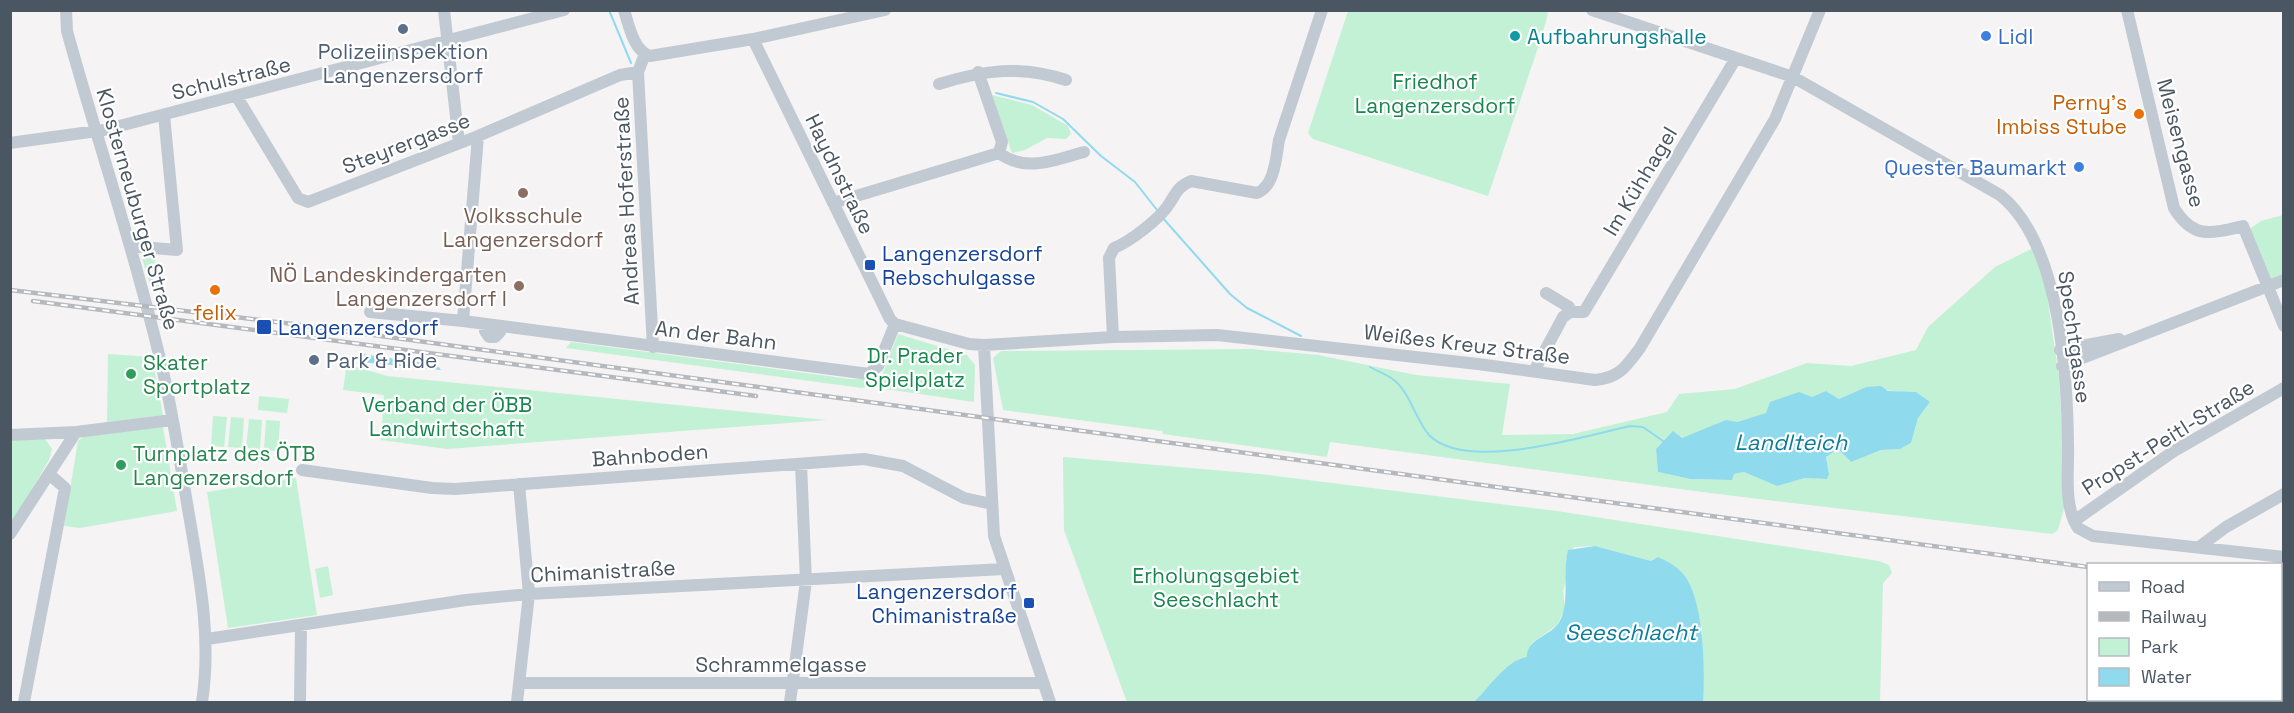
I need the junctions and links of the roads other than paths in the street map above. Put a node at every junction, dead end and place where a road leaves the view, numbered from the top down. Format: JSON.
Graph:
{"nodes":[{"id":1,"x":66,"y":10,"type":"edge"},
{"id":2,"x":444,"y":10,"type":"edge"},
{"id":3,"x":564,"y":10,"type":"edge"},
{"id":4,"x":624,"y":10,"type":"edge"},
{"id":5,"x":885,"y":10,"type":"edge"},
{"id":6,"x":1322,"y":10,"type":"edge"},
{"id":7,"x":1592,"y":10,"type":"edge"},
{"id":8,"x":1820,"y":10,"type":"edge"},
{"id":9,"x":2127,"y":10,"type":"edge"},
{"id":10,"x":753,"y":39,"type":"junction"},
{"id":11,"x":447,"y":42,"type":"junction"},
{"id":12,"x":645,"y":54,"type":"junction"},
{"id":13,"x":1736,"y":58,"type":"junction"},
{"id":14,"x":638,"y":72,"type":"junction"},
{"id":15,"x":978,"y":72,"type":"junction"},
{"id":16,"x":1793,"y":77,"type":"junction"},
{"id":17,"x":1066,"y":80,"type":"dead end"},
{"id":18,"x":939,"y":84,"type":"dead end"},
{"id":19,"x":237,"y":97,"type":"junction"},
{"id":20,"x":164,"y":116,"type":"junction"},
{"id":21,"x":95,"y":132,"type":"junction"},
{"id":22,"x":478,"y":136,"type":"junction"},
{"id":23,"x":10,"y":143,"type":"edge"},
{"id":24,"x":459,"y":143,"type":"junction"},
{"id":25,"x":1084,"y":152,"type":"dead end"},
{"id":26,"x":999,"y":153,"type":"junction"},
{"id":27,"x":833,"y":203,"type":"junction"},
{"id":28,"x":130,"y":246,"type":"junction"},
{"id":29,"x":2283,"y":280,"type":"edge"},
{"id":30,"x":2266,"y":285,"type":"junction"},
{"id":31,"x":1546,"y":293,"type":"dead end"},
{"id":32,"x":370,"y":312,"type":"dead end"},
{"id":33,"x":1570,"y":312,"type":"junction"},
{"id":34,"x":463,"y":321,"type":"junction"},
{"id":35,"x":895,"y":324,"type":"junction"},
{"id":36,"x":2283,"y":326,"type":"edge"},
{"id":37,"x":1113,"y":337,"type":"junction"},
{"id":38,"x":2129,"y":340,"type":"junction"},
{"id":39,"x":984,"y":345,"type":"junction"},
{"id":40,"x":653,"y":347,"type":"junction"},
{"id":41,"x":2060,"y":350,"type":"junction"},
{"id":42,"x":2062,"y":366,"type":"junction"},
{"id":43,"x":1534,"y":371,"type":"junction"},
{"id":44,"x":2283,"y":388,"type":"edge"},
{"id":45,"x":172,"y":420,"type":"junction"},
{"id":46,"x":76,"y":432,"type":"junction"},
{"id":47,"x":10,"y":435,"type":"edge"},
{"id":48,"x":801,"y":464,"type":"junction"},
{"id":49,"x":302,"y":470,"type":"dead end"},
{"id":50,"x":49,"y":474,"type":"junction"},
{"id":51,"x":519,"y":484,"type":"junction"},
{"id":52,"x":2283,"y":494,"type":"edge"},
{"id":53,"x":992,"y":504,"type":"junction"},
{"id":54,"x":2074,"y":521,"type":"junction"},
{"id":55,"x":10,"y":534,"type":"edge"},
{"id":56,"x":2199,"y":547,"type":"junction"},
{"id":57,"x":2283,"y":557,"type":"edge"},
{"id":58,"x":1004,"y":569,"type":"junction"},
{"id":59,"x":806,"y":581,"type":"junction"},
{"id":60,"x":529,"y":594,"type":"junction"},
{"id":61,"x":301,"y":626,"type":"junction"},
{"id":62,"x":207,"y":639,"type":"junction"},
{"id":63,"x":519,"y":682,"type":"junction"},
{"id":64,"x":1043,"y":683,"type":"junction"},
{"id":65,"x":792,"y":684,"type":"junction"},
{"id":66,"x":27,"y":702,"type":"edge"},
{"id":67,"x":202,"y":702,"type":"edge"},
{"id":68,"x":300,"y":702,"type":"edge"},
{"id":69,"x":517,"y":702,"type":"edge"},
{"id":70,"x":790,"y":702,"type":"edge"},
{"id":71,"x":1050,"y":702,"type":"edge"}],
"edges":[{"from":1,"to":21,"type":"street","name":"Klosterneuburger Straße"},
{"from":2,"to":11,"type":"street"},
{"from":3,"to":11,"type":"street","name":"Schulstraße"},
{"from":4,"to":12,"type":"street"},
{"from":5,"to":10,"type":"street"},
{"from":6,"to":37,"type":"street"},
{"from":7,"to":13,"type":"street","name":"Spechtgasse"},
{"from":8,"to":16,"type":"street","name":"Weißes Kreuz Straße"},
{"from":9,"to":30,"type":"street","name":"Meisengasse"},
{"from":10,"to":12,"type":"street"},
{"from":10,"to":27,"type":"street","name":"Haydnstraße"},
{"from":11,"to":19,"type":"street","name":"Schulstraße"},
{"from":11,"to":24,"type":"street"},
{"from":12,"to":14,"type":"street","name":"Andreas Hoferstraße"},
{"from":13,"to":16,"type":"street","name":"Spechtgasse"},
{"from":13,"to":33,"type":"street","name":"Im Kühhagel"},
{"from":14,"to":22,"type":"street","name":"Steyrergasse"},
{"from":14,"to":40,"type":"street","name":"Andreas Hoferstraße"},
{"from":15,"to":17,"type":"street"},
{"from":15,"to":18,"type":"street"},
{"from":15,"to":26,"type":"street"},
{"from":16,"to":41,"type":"street","name":"Spechtgasse"},
{"from":16,"to":43,"type":"street","name":"Weißes Kreuz Straße"},
{"from":19,"to":20,"type":"street","name":"Schulstraße"},
{"from":19,"to":24,"type":"street","name":"Steyrergasse"},
{"from":20,"to":21,"type":"street","name":"Schulstraße"},
{"from":20,"to":28,"type":"street"},
{"from":21,"to":23,"type":"street","name":"Schulstraße"},
{"from":21,"to":28,"type":"street","name":"Klosterneuburger Straße"},
{"from":22,"to":24,"type":"street","name":"Steyrergasse"},
{"from":22,"to":34,"type":"street"},
{"from":25,"to":26,"type":"street"},
{"from":26,"to":27,"type":"street"},
{"from":27,"to":35,"type":"street","name":"Haydnstraße"},
{"from":28,"to":45,"type":"street","name":"Klosterneuburger Straße"},
{"from":29,"to":30,"type":"street"},
{"from":30,"to":36,"type":"street","name":"Meisengasse"},
{"from":30,"to":38,"type":"street"},
{"from":31,"to":33,"type":"street"},
{"from":32,"to":34,"type":"street","name":"An der Bahn"},
{"from":33,"to":43,"type":"street","name":"Im Kühhagel"},
{"from":34,"to":40,"type":"street","name":"An der Bahn"},
{"from":35,"to":39,"type":"street","name":"Weißes Kreuz Straße"},
{"from":35,"to":40,"type":"street","name":"An der Bahn"},
{"from":37,"to":39,"type":"street","name":"Weißes Kreuz Straße"},
{"from":37,"to":43,"type":"street","name":"Weißes Kreuz Straße"},
{"from":38,"to":41,"type":"street"},
{"from":38,"to":42,"type":"street"},
{"from":39,"to":53,"type":"street"},
{"from":41,"to":42,"type":"street","name":"Spechtgasse"},
{"from":42,"to":54,"type":"street","name":"Spechtgasse"},
{"from":44,"to":54,"type":"street","name":"Propst-Peitl-Straße"},
{"from":45,"to":46,"type":"street"},
{"from":45,"to":62,"type":"street","name":"Klosterneuburger Straße"},
{"from":46,"to":47,"type":"street"},
{"from":46,"to":50,"type":"street"},
{"from":48,"to":51,"type":"street","name":"Bahnboden"},
{"from":48,"to":53,"type":"street","name":"Bahnboden"},
{"from":48,"to":59,"type":"street"},
{"from":49,"to":51,"type":"street","name":"Bahnboden"},
{"from":50,"to":55,"type":"street"},
{"from":50,"to":66,"type":"street"},
{"from":51,"to":60,"type":"street"},
{"from":52,"to":56,"type":"street"},
{"from":53,"to":58,"type":"street"},
{"from":54,"to":56,"type":"street"},
{"from":56,"to":57,"type":"street"},
{"from":58,"to":59,"type":"street","name":"Chimanistraße"},
{"from":58,"to":64,"type":"street"},
{"from":59,"to":60,"type":"street","name":"Chimanistraße"},
{"from":59,"to":65,"type":"street"},
{"from":60,"to":61,"type":"street","name":"Chimanistraße"},
{"from":60,"to":63,"type":"street"},
{"from":61,"to":62,"type":"street","name":"Chimanistraße"},
{"from":61,"to":68,"type":"street"},
{"from":62,"to":67,"type":"street","name":"Klosterneuburger Straße"},
{"from":63,"to":65,"type":"street","name":"Schrammelgasse"},
{"from":63,"to":69,"type":"street"},
{"from":64,"to":65,"type":"street","name":"Schrammelgasse"},
{"from":64,"to":71,"type":"street"},
{"from":65,"to":70,"type":"street"}]}
